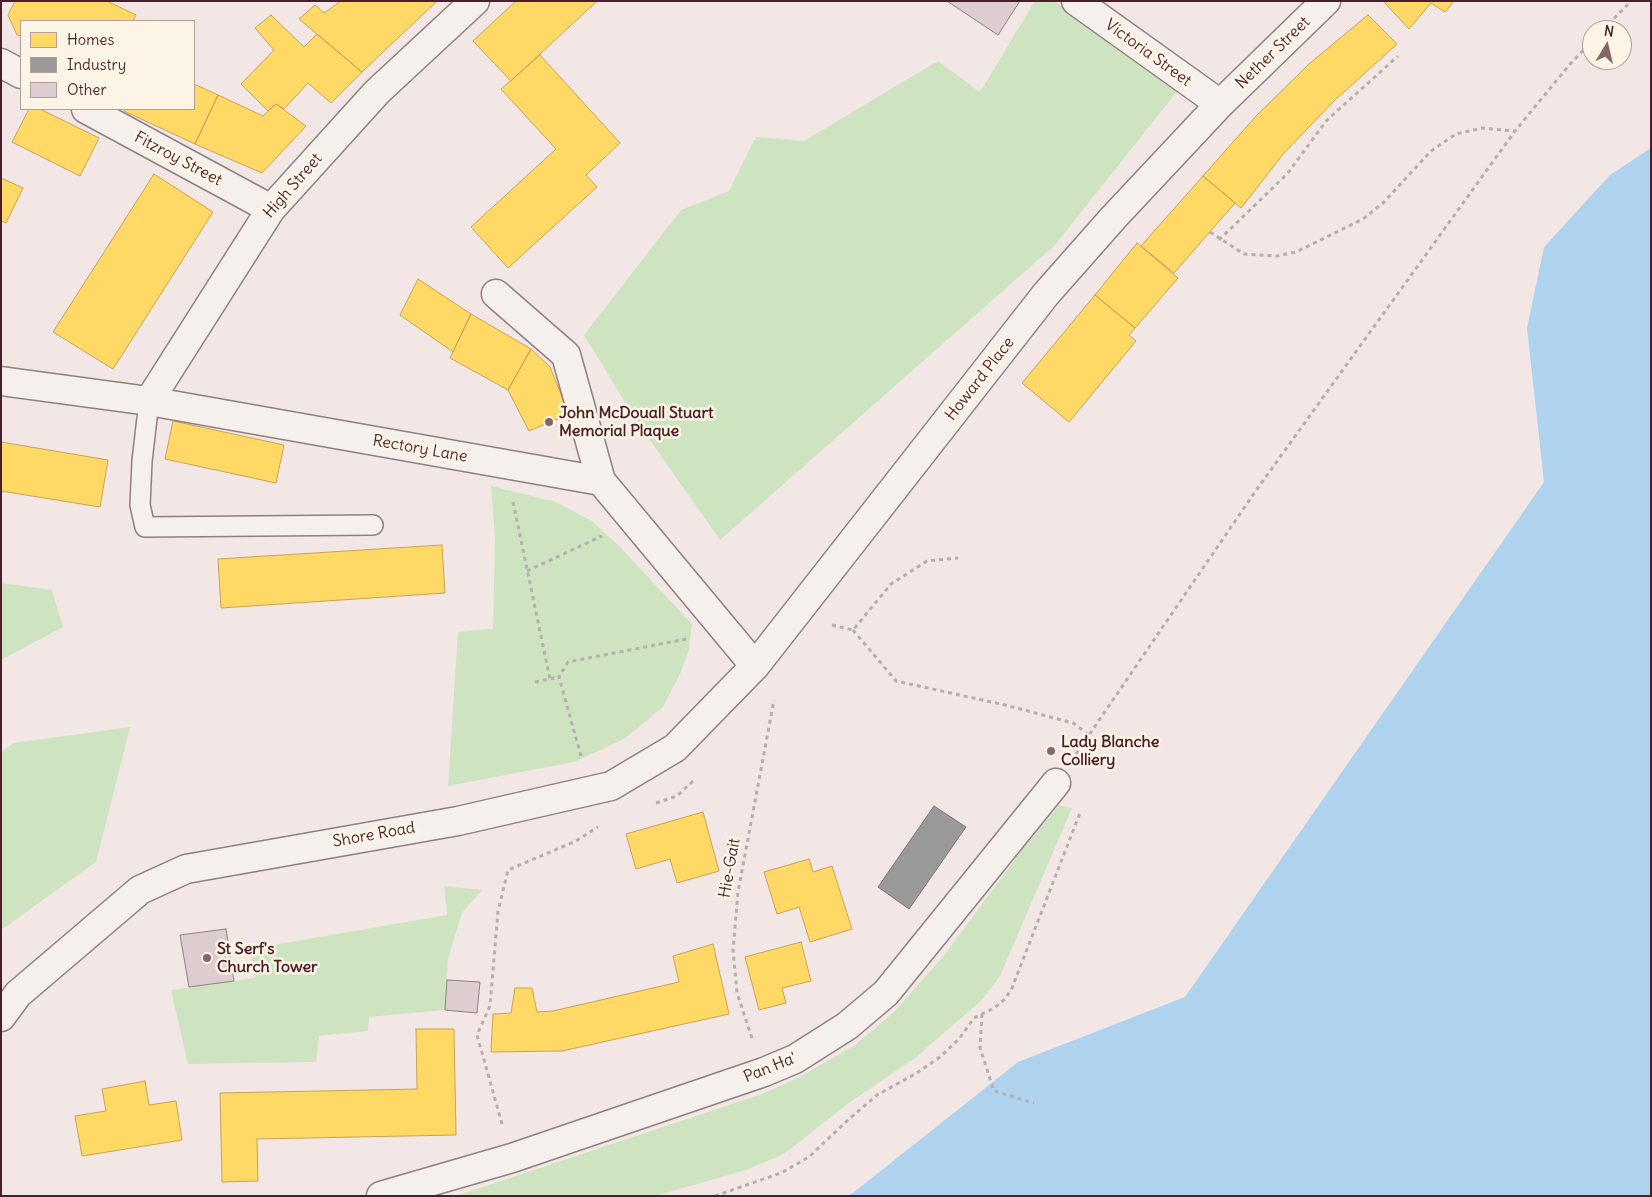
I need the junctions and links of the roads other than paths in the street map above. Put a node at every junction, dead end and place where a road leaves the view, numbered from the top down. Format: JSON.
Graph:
{"nodes":[{"id":1,"x":474,"y":1,"type":"edge"},
{"id":2,"x":1076,"y":1,"type":"edge"},
{"id":3,"x":1326,"y":1,"type":"edge"},
{"id":4,"x":1,"y":63,"type":"edge"},
{"id":5,"x":20,"y":73,"type":"edge"},
{"id":6,"x":1220,"y":104,"type":"junction"},
{"id":7,"x":88,"y":110,"type":"edge"},
{"id":8,"x":271,"y":208,"type":"junction"},
{"id":9,"x":496,"y":294,"type":"dead end"},
{"id":10,"x":1,"y":381,"type":"edge"},
{"id":11,"x":149,"y":401,"type":"junction"},
{"id":12,"x":601,"y":481,"type":"junction"},
{"id":13,"x":373,"y":525,"type":"dead end"},
{"id":14,"x":755,"y":666,"type":"junction"},
{"id":15,"x":1060,"y":778,"type":"road end"},
{"id":16,"x":1,"y":1017,"type":"edge"},
{"id":17,"x":381,"y":1196,"type":"edge"}],
"edges":[{"from":1,"to":8,"type":"street","name":"High Street"},
{"from":2,"to":6,"type":"street","name":"Victoria Street"},
{"from":3,"to":6,"type":"street","name":"Nether Street"},
{"from":4,"to":5,"type":"street"},
{"from":6,"to":14,"type":"street","name":"Howard Place"},
{"from":7,"to":8,"type":"street","name":"Fitzroy Street"},
{"from":8,"to":11,"type":"street","name":"High Street"},
{"from":9,"to":12,"type":"street"},
{"from":10,"to":11,"type":"street","name":"Rectory Lane"},
{"from":11,"to":12,"type":"street","name":"Rectory Lane"},
{"from":11,"to":13,"type":"lane"},
{"from":12,"to":14,"type":"street"},
{"from":14,"to":16,"type":"street","name":"Shore Road"},
{"from":15,"to":17,"type":"street","name":"Pan Ha'"}]}
